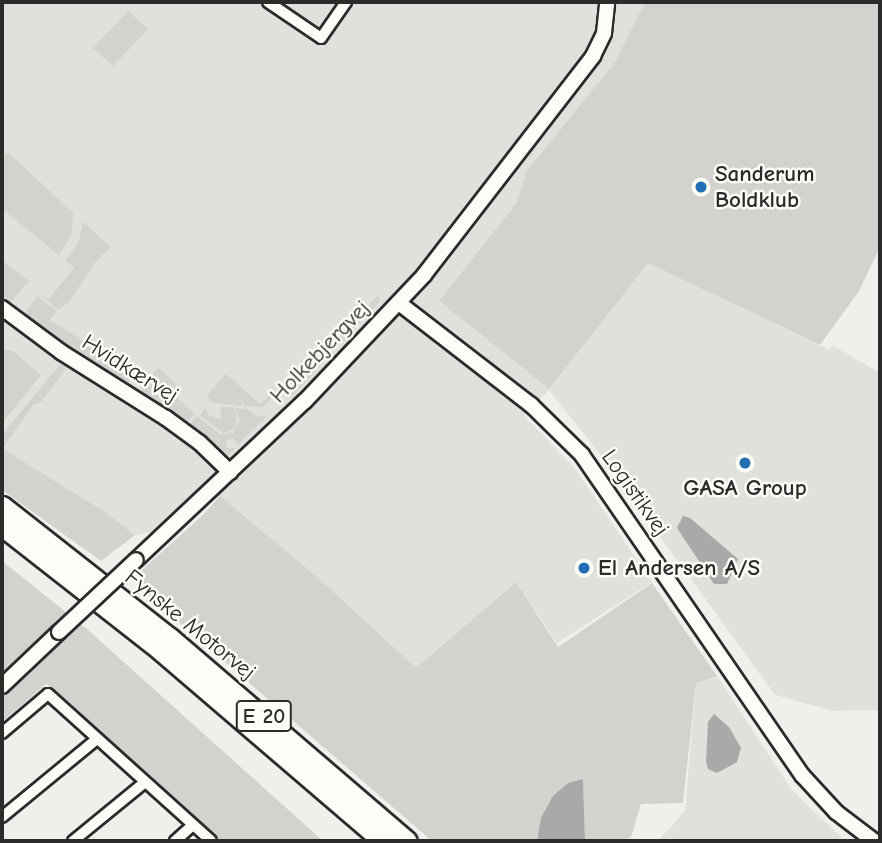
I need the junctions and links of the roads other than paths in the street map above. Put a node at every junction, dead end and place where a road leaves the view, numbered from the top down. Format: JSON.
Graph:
{"nodes":[{"id":1,"x":268,"y":2,"type":"edge"},
{"id":2,"x":346,"y":2,"type":"edge"},
{"id":3,"x":607,"y":2,"type":"edge"},
{"id":4,"x":400,"y":303,"type":"junction"},
{"id":5,"x":2,"y":308,"type":"edge"},
{"id":6,"x":230,"y":472,"type":"junction"},
{"id":7,"x":2,"y":506,"type":"edge"},
{"id":8,"x":2,"y":526,"type":"edge"},
{"id":9,"x":2,"y":686,"type":"edge"},
{"id":10,"x":2,"y":733,"type":"edge"},
{"id":11,"x":97,"y":739,"type":"junction"},
{"id":12,"x":145,"y":782,"type":"junction"},
{"id":13,"x":2,"y":817,"type":"edge"},
{"id":14,"x":193,"y":825,"type":"junction"},
{"id":15,"x":73,"y":841,"type":"edge"},
{"id":16,"x":174,"y":841,"type":"edge"},
{"id":17,"x":211,"y":841,"type":"edge"},
{"id":18,"x":383,"y":841,"type":"edge"},
{"id":19,"x":407,"y":841,"type":"edge"},
{"id":20,"x":874,"y":841,"type":"edge"}],
"edges":[{"from":1,"to":2,"type":"street"},
{"from":3,"to":4,"type":"street","name":"Holkebjergvej"},
{"from":4,"to":6,"type":"street","name":"Holkebjergvej"},
{"from":4,"to":20,"type":"street","name":"Logistikvej"},
{"from":5,"to":6,"type":"street","name":"Hvidkærvej"},
{"from":6,"to":9,"type":"street","name":"Holkebjergvej","bridge":true},
{"from":7,"to":19,"type":"highway","name":"Fynske Motorvej","number":"E 20"},
{"from":8,"to":18,"type":"highway","name":"Fynske Motorvej","number":"E 20"},
{"from":10,"to":11,"type":"street"},
{"from":11,"to":12,"type":"street"},
{"from":11,"to":13,"type":"street"},
{"from":12,"to":14,"type":"street"},
{"from":12,"to":15,"type":"street"},
{"from":14,"to":16,"type":"street"},
{"from":14,"to":17,"type":"street"}]}
